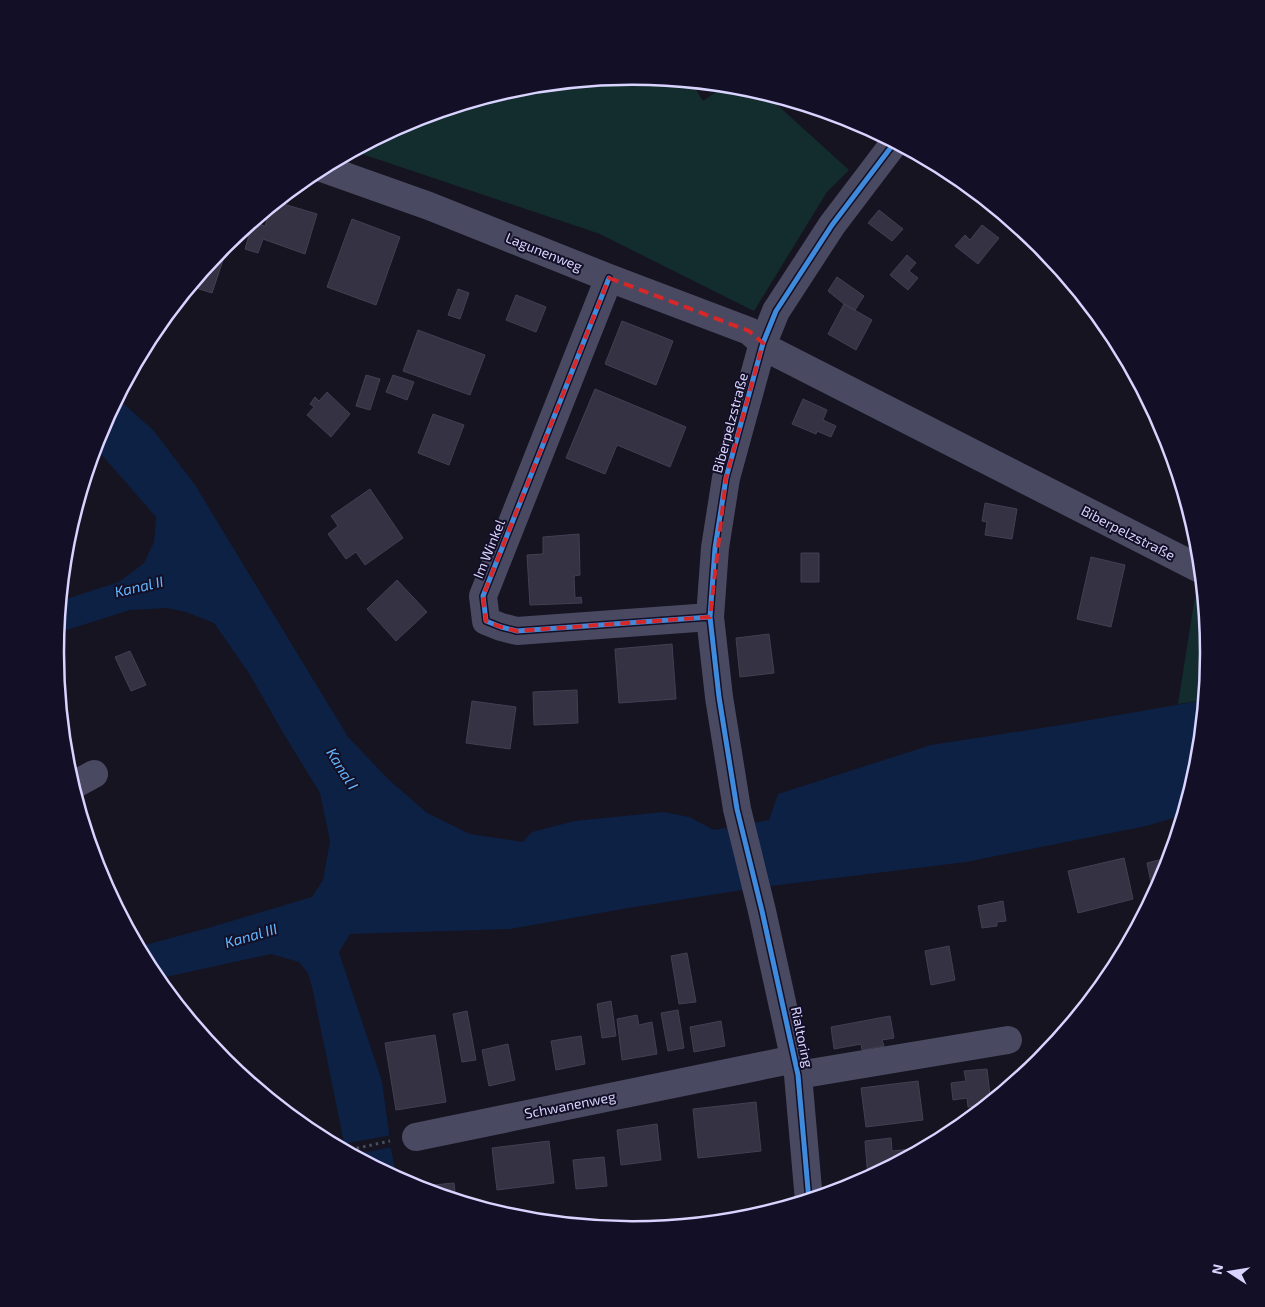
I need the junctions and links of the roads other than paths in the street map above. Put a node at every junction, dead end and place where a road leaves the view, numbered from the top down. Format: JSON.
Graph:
{"nodes":[{"id":1,"x":891,"y":147,"type":"edge"},
{"id":2,"x":332,"y":171,"type":"edge"},
{"id":3,"x":609,"y":278,"type":"junction"},
{"id":4,"x":763,"y":343,"type":"junction"},
{"id":5,"x":1194,"y":566,"type":"edge"},
{"id":6,"x":710,"y":616,"type":"junction"},
{"id":7,"x":736,"y":809,"type":"joint"},
{"id":8,"x":1008,"y":1040,"type":"dead end"},
{"id":9,"x":797,"y":1067,"type":"junction"},
{"id":10,"x":416,"y":1137,"type":"road end"},
{"id":11,"x":808,"y":1194,"type":"edge"}],
"edges":[{"from":1,"to":4,"type":"street","name":"Biberpelzstraße"},
{"from":2,"to":3,"type":"street","name":"Lagunenweg"},
{"from":3,"to":4,"type":"street","name":"Lagunenweg"},
{"from":3,"to":6,"type":"street","name":"Im Winkel"},
{"from":4,"to":5,"type":"street","name":"Biberpelzstraße"},
{"from":4,"to":6,"type":"street","name":"Biberpelzstraße"},
{"from":6,"to":7,"type":"street","name":"Biberpelzstraße"},
{"from":7,"to":9,"type":"street","name":"Rialtoring"},
{"from":8,"to":9,"type":"street","name":"Schwanenweg"},
{"from":9,"to":10,"type":"street","name":"Schwanenweg"},
{"from":9,"to":11,"type":"street","name":"Rialtoring"}]}
